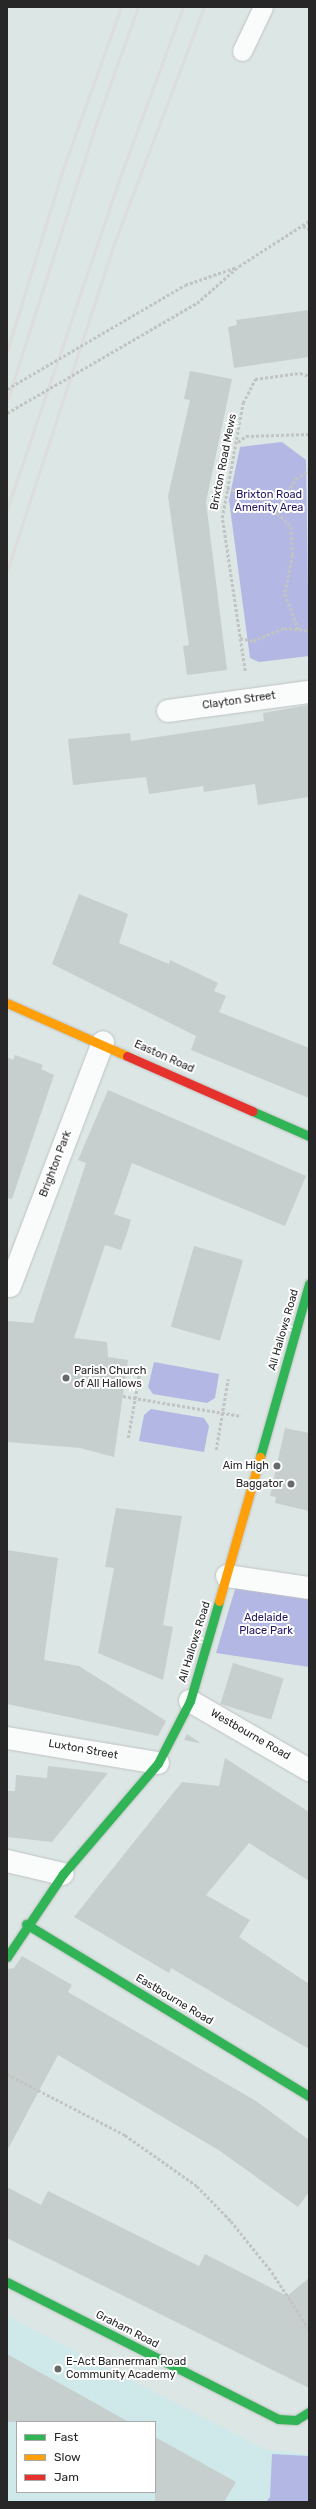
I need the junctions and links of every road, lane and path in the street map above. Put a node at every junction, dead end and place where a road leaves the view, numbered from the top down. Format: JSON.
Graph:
{"nodes":[{"id":1,"x":263,"y":7,"type":"edge"},
{"id":2,"x":242,"y":51,"type":"dead end"},
{"id":3,"x":309,"y":221,"type":"edge"},
{"id":4,"x":302,"y":226,"type":"junction"},
{"id":5,"x":309,"y":229,"type":"edge"},
{"id":6,"x":239,"y":266,"type":"junction"},
{"id":7,"x":309,"y":376,"type":"edge"},
{"id":8,"x":7,"y":389,"type":"edge"},
{"id":9,"x":7,"y":413,"type":"edge"},
{"id":10,"x":309,"y":434,"type":"edge"},
{"id":11,"x":237,"y":442,"type":"junction"},
{"id":12,"x":309,"y":470,"type":"edge"},
{"id":13,"x":227,"y":488,"type":"junction"},
{"id":14,"x":277,"y":509,"type":"junction"},
{"id":15,"x":299,"y":630,"type":"junction"},
{"id":16,"x":309,"y":630,"type":"edge"},
{"id":17,"x":240,"y":638,"type":"junction"},
{"id":18,"x":309,"y":692,"type":"edge"},
{"id":19,"x":249,"y":699,"type":"junction"},
{"id":20,"x":168,"y":711,"type":"dead end"},
{"id":21,"x":7,"y":1003,"type":"edge"},
{"id":22,"x":103,"y":1042,"type":"junction"},
{"id":23,"x":309,"y":1136,"type":"edge"},
{"id":24,"x":309,"y":1284,"type":"edge"},
{"id":25,"x":10,"y":1286,"type":"dead end"},
{"id":26,"x":140,"y":1370,"type":"dead end"},
{"id":27,"x":228,"y":1379,"type":"dead end"},
{"id":28,"x":123,"y":1396,"type":"dead end"},
{"id":29,"x":135,"y":1398,"type":"junction"},
{"id":30,"x":222,"y":1413,"type":"junction"},
{"id":31,"x":271,"y":1422,"type":"junction"},
{"id":32,"x":128,"y":1438,"type":"dead end"},
{"id":33,"x":216,"y":1450,"type":"dead end"},
{"id":34,"x":227,"y":1576,"type":"junction"},
{"id":35,"x":309,"y":1588,"type":"edge"},
{"id":36,"x":190,"y":1701,"type":"junction"},
{"id":37,"x":7,"y":1738,"type":"edge"},
{"id":38,"x":158,"y":1763,"type":"junction"},
{"id":39,"x":309,"y":1770,"type":"edge"},
{"id":40,"x":7,"y":1861,"type":"edge"},
{"id":41,"x":63,"y":1874,"type":"junction"},
{"id":42,"x":26,"y":1924,"type":"junction"},
{"id":43,"x":7,"y":1957,"type":"edge"},
{"id":44,"x":7,"y":2074,"type":"edge"},
{"id":45,"x":309,"y":2096,"type":"edge"},
{"id":46,"x":7,"y":2282,"type":"edge"},
{"id":47,"x":309,"y":2329,"type":"edge"},
{"id":48,"x":307,"y":2418,"type":"edge"}],
"edges":[{"from":1,"to":2,"type":"lane"},
{"from":3,"to":4,"type":"path"},
{"from":4,"to":5,"type":"path"},
{"from":4,"to":6,"type":"path"},
{"from":6,"to":8,"type":"path","bridge":true},
{"from":6,"to":9,"type":"path","bridge":true},
{"from":7,"to":11,"type":"path","name":"Brixton Road Mews"},
{"from":10,"to":11,"type":"path"},
{"from":11,"to":13,"type":"path","name":"Brixton Road Mews"},
{"from":12,"to":14,"type":"path"},
{"from":13,"to":14,"type":"path"},
{"from":13,"to":17,"type":"path","name":"Brixton Road Mews"},
{"from":14,"to":15,"type":"path"},
{"from":15,"to":16,"type":"path"},
{"from":15,"to":17,"type":"path"},
{"from":17,"to":19,"type":"path","name":"Brixton Road Mews"},
{"from":18,"to":19,"type":"street","name":"Clayton Street"},
{"from":19,"to":20,"type":"street","name":"Clayton Street"},
{"from":21,"to":22,"type":"street","name":"Easton Road"},
{"from":22,"to":23,"type":"street","name":"Easton Road"},
{"from":22,"to":25,"type":"street","name":"Brighton Park"},
{"from":24,"to":31,"type":"street","name":"All Hallows Road"},
{"from":26,"to":29,"type":"path"},
{"from":27,"to":30,"type":"path"},
{"from":28,"to":29,"type":"path"},
{"from":29,"to":30,"type":"path"},
{"from":29,"to":32,"type":"path"},
{"from":30,"to":31,"type":"path"},
{"from":30,"to":33,"type":"path"},
{"from":31,"to":34,"type":"street","name":"All Hallows Road"},
{"from":34,"to":35,"type":"street"},
{"from":34,"to":36,"type":"street","name":"All Hallows Road"},
{"from":36,"to":38,"type":"street","name":"All Hallows Road"},
{"from":36,"to":39,"type":"street","name":"Westbourne Road"},
{"from":37,"to":38,"type":"street","name":"Luxton Street"},
{"from":38,"to":41,"type":"street","name":"All Hallows Road"},
{"from":40,"to":41,"type":"street"},
{"from":41,"to":42,"type":"street","name":"All Hallows Road"},
{"from":42,"to":43,"type":"street","name":"All Hallows Road"},
{"from":42,"to":45,"type":"street","name":"Eastbourne Road"},
{"from":44,"to":47,"type":"path"},
{"from":46,"to":48,"type":"street","name":"Graham Road"}]}
